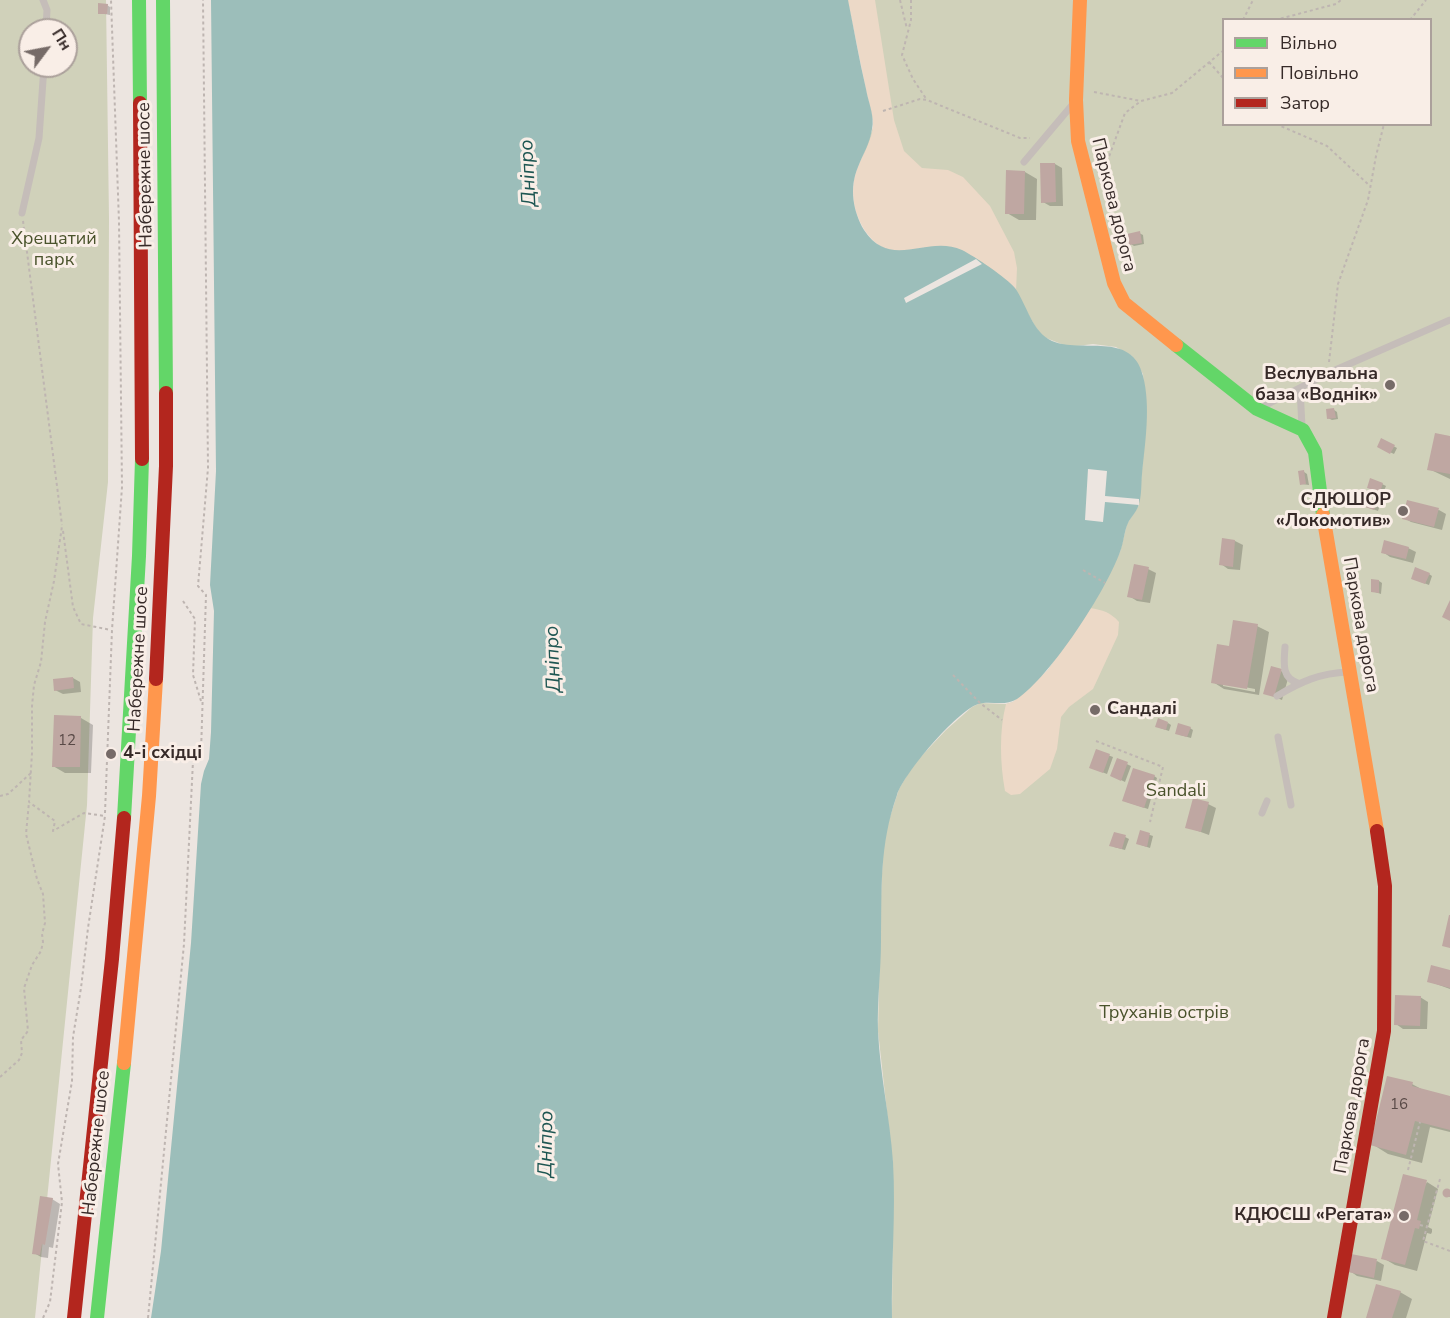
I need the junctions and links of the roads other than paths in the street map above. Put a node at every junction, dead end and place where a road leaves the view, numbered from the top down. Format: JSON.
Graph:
{"nodes":[{"id":1,"x":43,"y":0,"type":"edge"},
{"id":2,"x":139,"y":0,"type":"edge"},
{"id":3,"x":163,"y":0,"type":"edge"},
{"id":4,"x":1080,"y":0,"type":"edge"},
{"id":5,"x":47,"y":18,"type":"edge"},
{"id":6,"x":43,"y":78,"type":"edge"},
{"id":7,"x":1077,"y":94,"type":"junction"},
{"id":8,"x":1024,"y":162,"type":"dead end"},
{"id":9,"x":22,"y":213,"type":"road end"},
{"id":10,"x":1450,"y":320,"type":"edge"},
{"id":11,"x":1299,"y":388,"type":"junction"},
{"id":12,"x":1257,"y":410,"type":"junction"},
{"id":13,"x":1303,"y":430,"type":"junction"},
{"id":14,"x":1285,"y":647,"type":"dead end"},
{"id":15,"x":1350,"y":672,"type":"junction"},
{"id":16,"x":1298,"y":683,"type":"junction"},
{"id":17,"x":1276,"y":696,"type":"dead end"},
{"id":18,"x":1278,"y":737,"type":"dead end"},
{"id":19,"x":1267,"y":801,"type":"dead end"},
{"id":20,"x":1291,"y":806,"type":"dead end"},
{"id":21,"x":1262,"y":813,"type":"dead end"},
{"id":22,"x":74,"y":1318,"type":"edge"},
{"id":23,"x":97,"y":1318,"type":"edge"},
{"id":24,"x":1334,"y":1318,"type":"edge"}],
"edges":[{"from":1,"to":5,"type":"lane"},
{"from":2,"to":22,"type":"main road","name":"Набережне шосе"},
{"from":3,"to":23,"type":"main road","name":"Набережне шосе"},
{"from":4,"to":7,"type":"main road","name":"Паркова дорога"},
{"from":6,"to":9,"type":"lane"},
{"from":7,"to":8,"type":"lane"},
{"from":7,"to":12,"type":"main road","name":"Паркова дорога"},
{"from":10,"to":11,"type":"lane"},
{"from":11,"to":12,"type":"lane"},
{"from":11,"to":13,"type":"lane"},
{"from":12,"to":13,"type":"main road","name":"Паркова дорога"},
{"from":13,"to":15,"type":"main road","name":"Паркова дорога"},
{"from":14,"to":16,"type":"lane"},
{"from":15,"to":16,"type":"lane"},
{"from":15,"to":24,"type":"main road","name":"Паркова дорога"},
{"from":16,"to":17,"type":"lane"},
{"from":18,"to":20,"type":"lane"},
{"from":19,"to":21,"type":"lane"}]}
